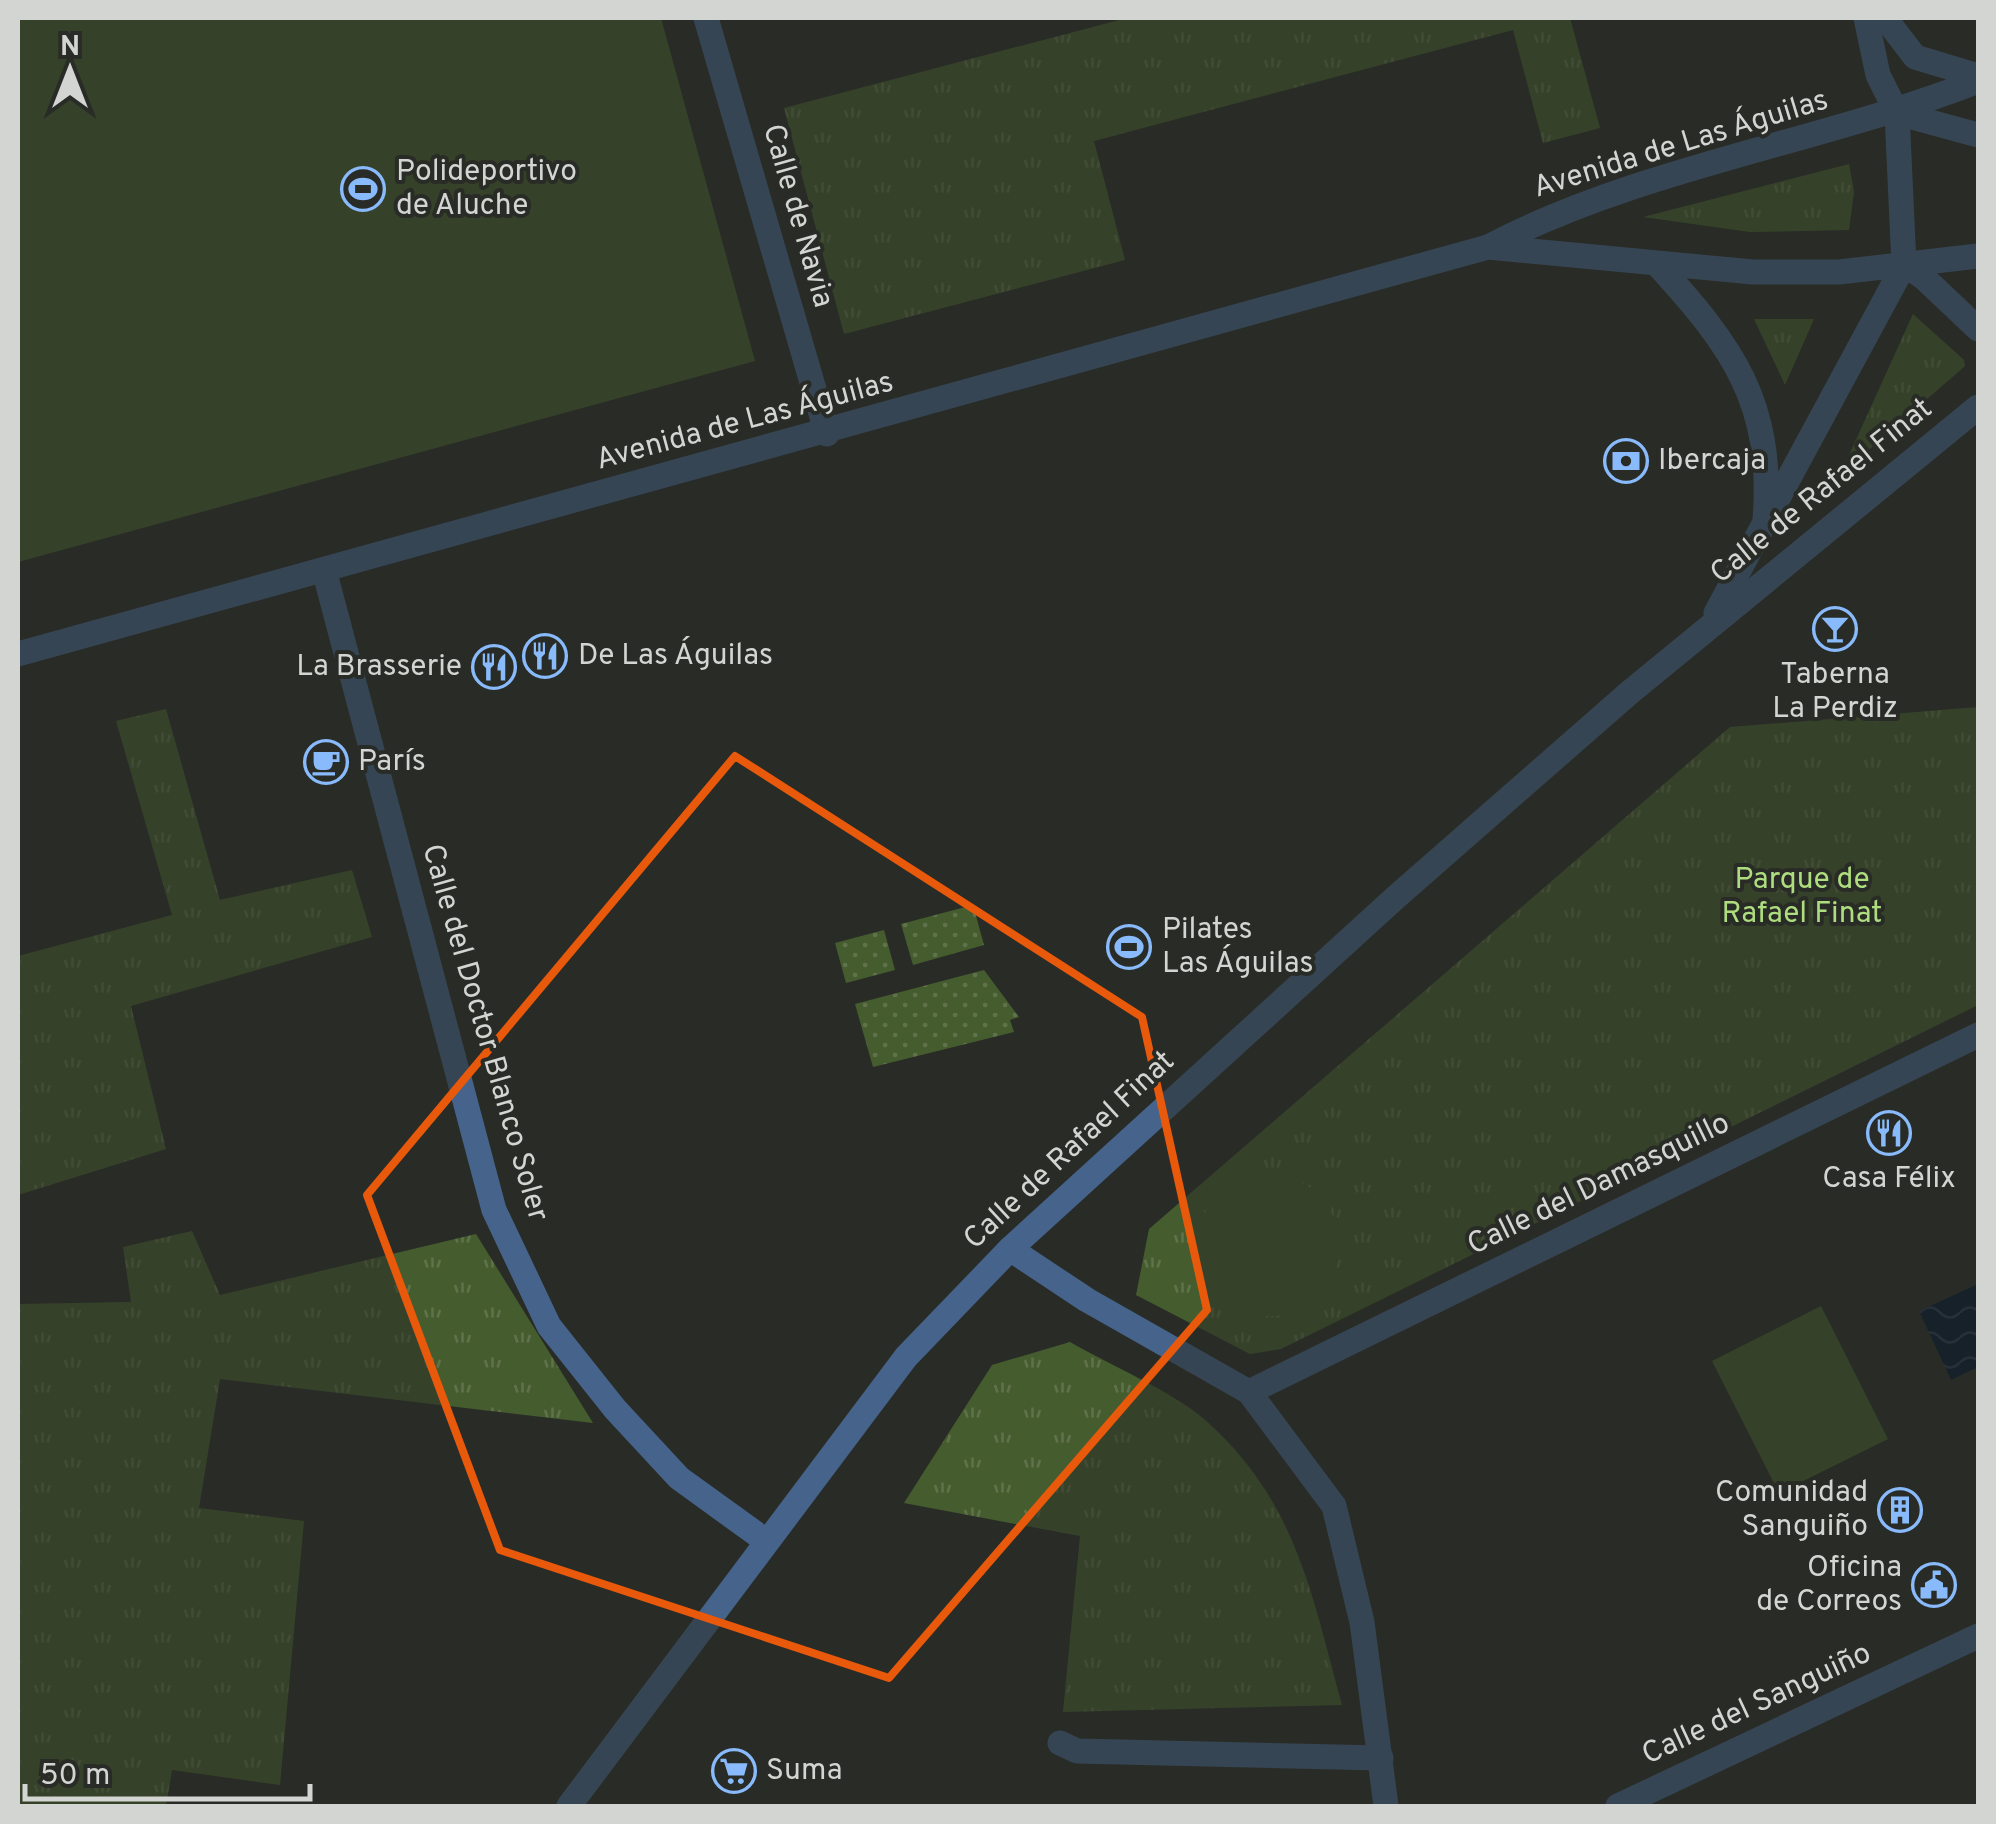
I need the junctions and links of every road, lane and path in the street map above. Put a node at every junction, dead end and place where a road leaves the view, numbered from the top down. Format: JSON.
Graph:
{"nodes":[{"id":1,"x":706,"y":18,"type":"edge"},
{"id":2,"x":1866,"y":18,"type":"edge"},
{"id":3,"x":1885,"y":18,"type":"edge"},
{"id":4,"x":1978,"y":79,"type":"edge"},
{"id":5,"x":1897,"y":113,"type":"junction"},
{"id":6,"x":1978,"y":135,"type":"edge"},
{"id":7,"x":1488,"y":248,"type":"junction"},
{"id":8,"x":1978,"y":256,"type":"edge"},
{"id":9,"x":1656,"y":264,"type":"junction"},
{"id":10,"x":1904,"y":265,"type":"junction"},
{"id":11,"x":1978,"y":329,"type":"edge"},
{"id":12,"x":1978,"y":406,"type":"edge"},
{"id":13,"x":827,"y":434,"type":"junction"},
{"id":14,"x":1765,"y":529,"type":"junction"},
{"id":15,"x":324,"y":570,"type":"junction"},
{"id":16,"x":1706,"y":628,"type":"junction"},
{"id":17,"x":18,"y":654,"type":"edge"},
{"id":18,"x":1978,"y":1035,"type":"edge"},
{"id":19,"x":1010,"y":1249,"type":"junction"},
{"id":20,"x":1249,"y":1392,"type":"junction"},
{"id":21,"x":766,"y":1541,"type":"junction"},
{"id":22,"x":1978,"y":1636,"type":"edge"},
{"id":23,"x":1060,"y":1743,"type":"dead end"},
{"id":24,"x":1381,"y":1758,"type":"junction"},
{"id":25,"x":569,"y":1806,"type":"edge"},
{"id":26,"x":1386,"y":1806,"type":"edge"},
{"id":27,"x":1618,"y":1806,"type":"edge"}],
"edges":[{"from":1,"to":13,"type":"street","name":"Calle de Navia"},
{"from":2,"to":5,"type":"street"},
{"from":3,"to":4,"type":"street"},
{"from":4,"to":5,"type":"street","name":"Avenida de Las Águilas"},
{"from":5,"to":6,"type":"street"},
{"from":5,"to":7,"type":"street","name":"Avenida de Las Águilas"},
{"from":5,"to":10,"type":"street"},
{"from":7,"to":9,"type":"street","name":"Avenida de Las Águilas"},
{"from":7,"to":13,"type":"street","name":"Avenida de Las Águilas"},
{"from":8,"to":10,"type":"street","name":"Avenida de Las Águilas"},
{"from":9,"to":10,"type":"street","name":"Avenida de Las Águilas"},
{"from":9,"to":14,"type":"street","name":"Calle de Rafael Finat"},
{"from":10,"to":11,"type":"street"},
{"from":10,"to":14,"type":"street","name":"Calle de Rafael Finat"},
{"from":12,"to":16,"type":"street","name":"Calle de Rafael Finat"},
{"from":13,"to":15,"type":"street","name":"Avenida de Las Águilas"},
{"from":14,"to":16,"type":"street","name":"Calle de Rafael Finat"},
{"from":15,"to":17,"type":"street","name":"Avenida de Las Águilas"},
{"from":15,"to":21,"type":"street","name":"Calle del Doctor Blanco Soler"},
{"from":16,"to":19,"type":"street","name":"Calle de Rafael Finat"},
{"from":18,"to":20,"type":"street","name":"Calle del Damasquillo"},
{"from":19,"to":20,"type":"street"},
{"from":19,"to":21,"type":"street","name":"Calle de Rafael Finat"},
{"from":20,"to":24,"type":"street"},
{"from":21,"to":25,"type":"street","name":"Calle de Rafael Finat"},
{"from":22,"to":27,"type":"street","name":"Calle del Sanguiño"},
{"from":23,"to":24,"type":"street"},
{"from":24,"to":26,"type":"street"}]}
